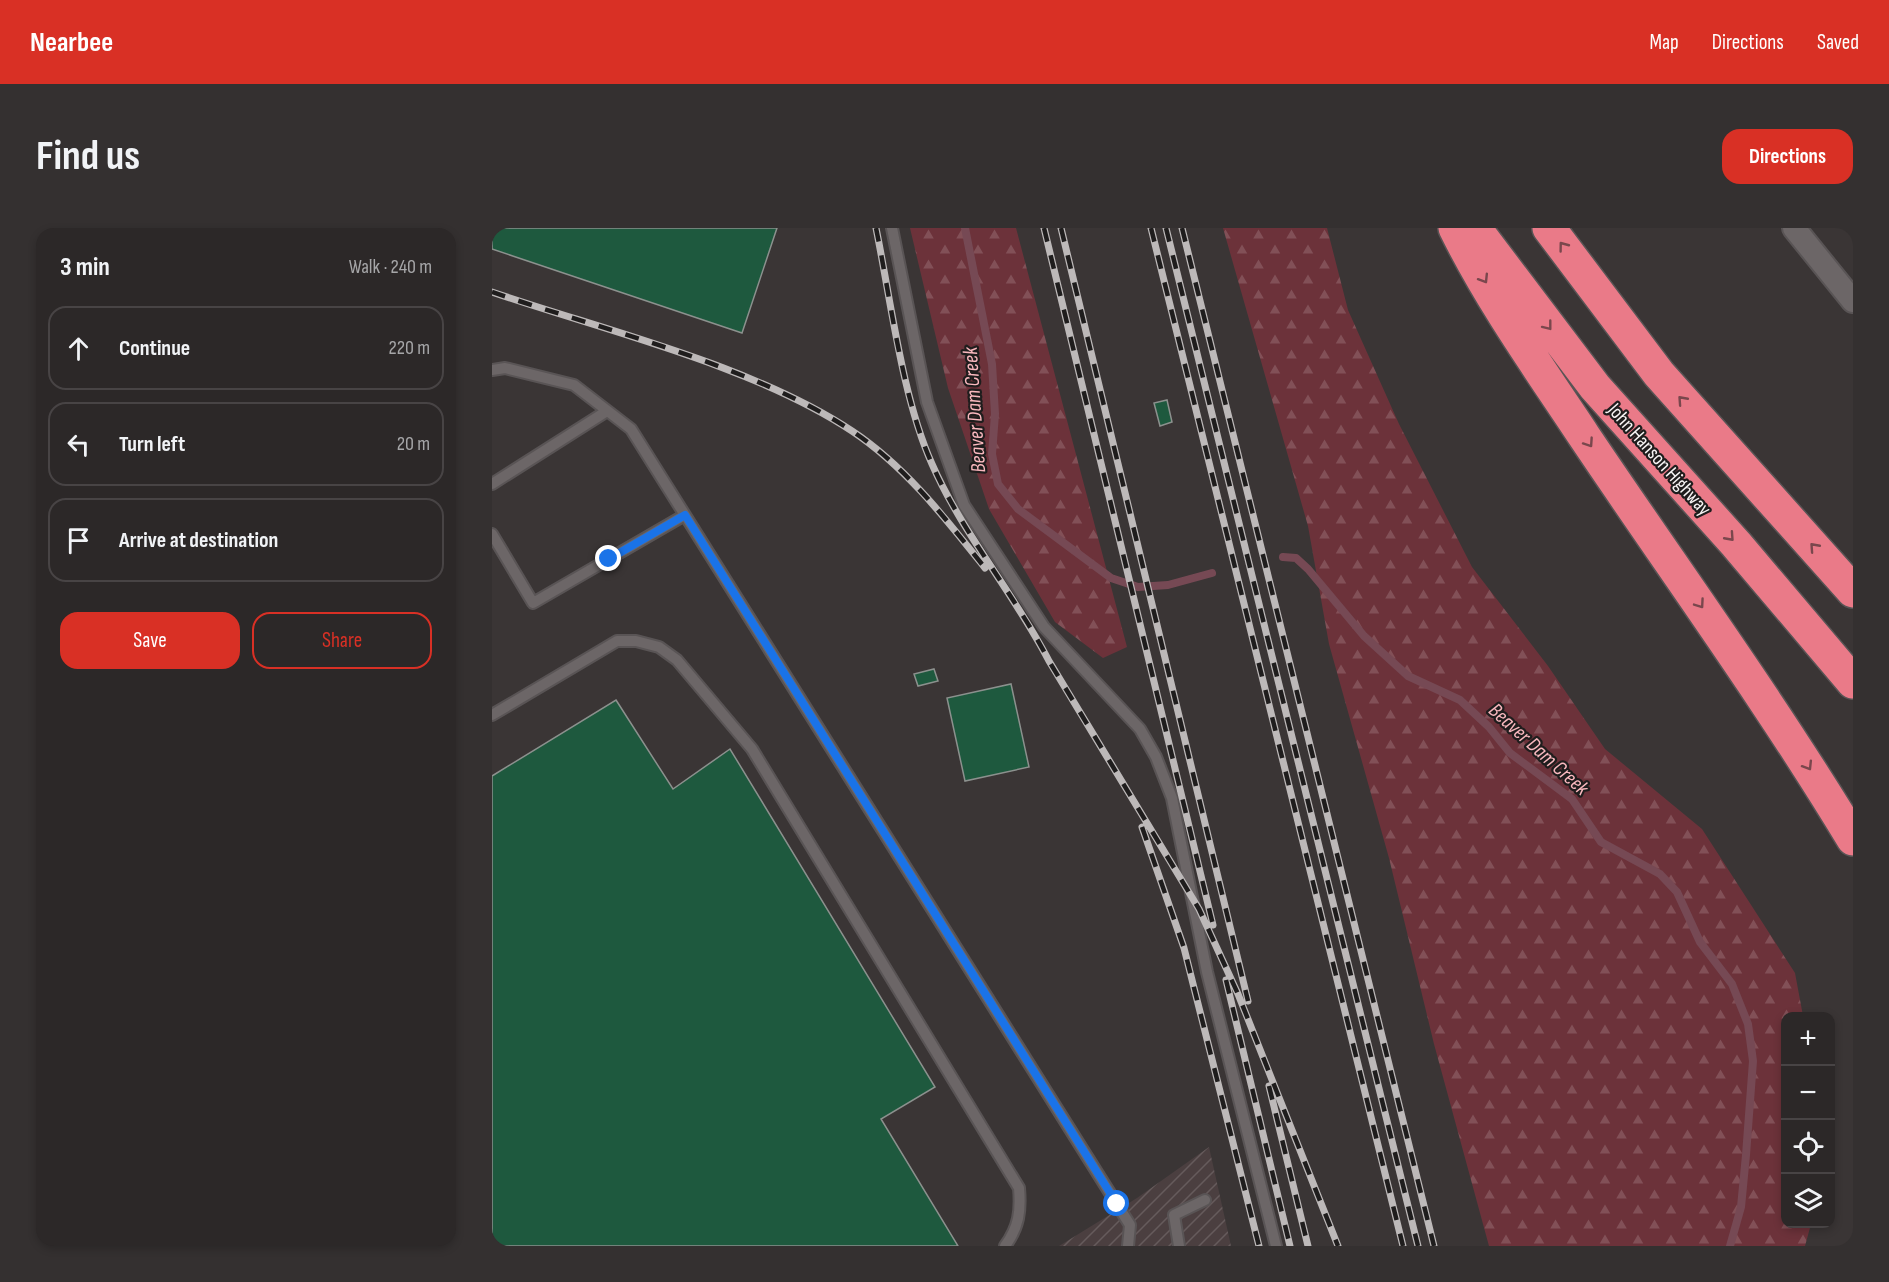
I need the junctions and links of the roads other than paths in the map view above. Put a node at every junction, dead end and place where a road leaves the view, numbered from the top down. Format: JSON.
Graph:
{"nodes":[{"id":1,"x":892,"y":228,"type":"edge"},
{"id":2,"x":1455,"y":228,"type":"edge"},
{"id":3,"x":1476,"y":228,"type":"edge"},
{"id":4,"x":1549,"y":228,"type":"edge"},
{"id":5,"x":1794,"y":228,"type":"edge"},
{"id":6,"x":1853,"y":302,"type":"edge"},
{"id":7,"x":492,"y":370,"type":"edge"},
{"id":8,"x":607,"y":411,"type":"junction"},
{"id":9,"x":492,"y":484,"type":"edge"},
{"id":10,"x":685,"y":515,"type":"junction"},
{"id":11,"x":492,"y":534,"type":"edge"},
{"id":12,"x":1853,"y":591,"type":"edge"},
{"id":13,"x":1853,"y":682,"type":"edge"},
{"id":14,"x":492,"y":715,"type":"edge"},
{"id":15,"x":1853,"y":839,"type":"edge"},
{"id":16,"x":1205,"y":1200,"type":"dead end"},
{"id":17,"x":1005,"y":1246,"type":"edge"},
{"id":18,"x":1128,"y":1246,"type":"edge"},
{"id":19,"x":1179,"y":1246,"type":"edge"},
{"id":20,"x":1276,"y":1246,"type":"edge"}],
"edges":[{"from":1,"to":20,"type":"lane"},
{"from":2,"to":15,"type":"highway","one_way":true},
{"from":3,"to":13,"type":"highway","name":"John Hanson Highway","one_way":true},
{"from":12,"to":4,"type":"highway","one_way":true},
{"from":5,"to":6,"type":"street"},
{"from":7,"to":8,"type":"lane"},
{"from":8,"to":9,"type":"lane"},
{"from":8,"to":10,"type":"lane"},
{"from":10,"to":11,"type":"lane"},
{"from":10,"to":18,"type":"lane"},
{"from":14,"to":17,"type":"lane"},
{"from":16,"to":19,"type":"lane"}]}
